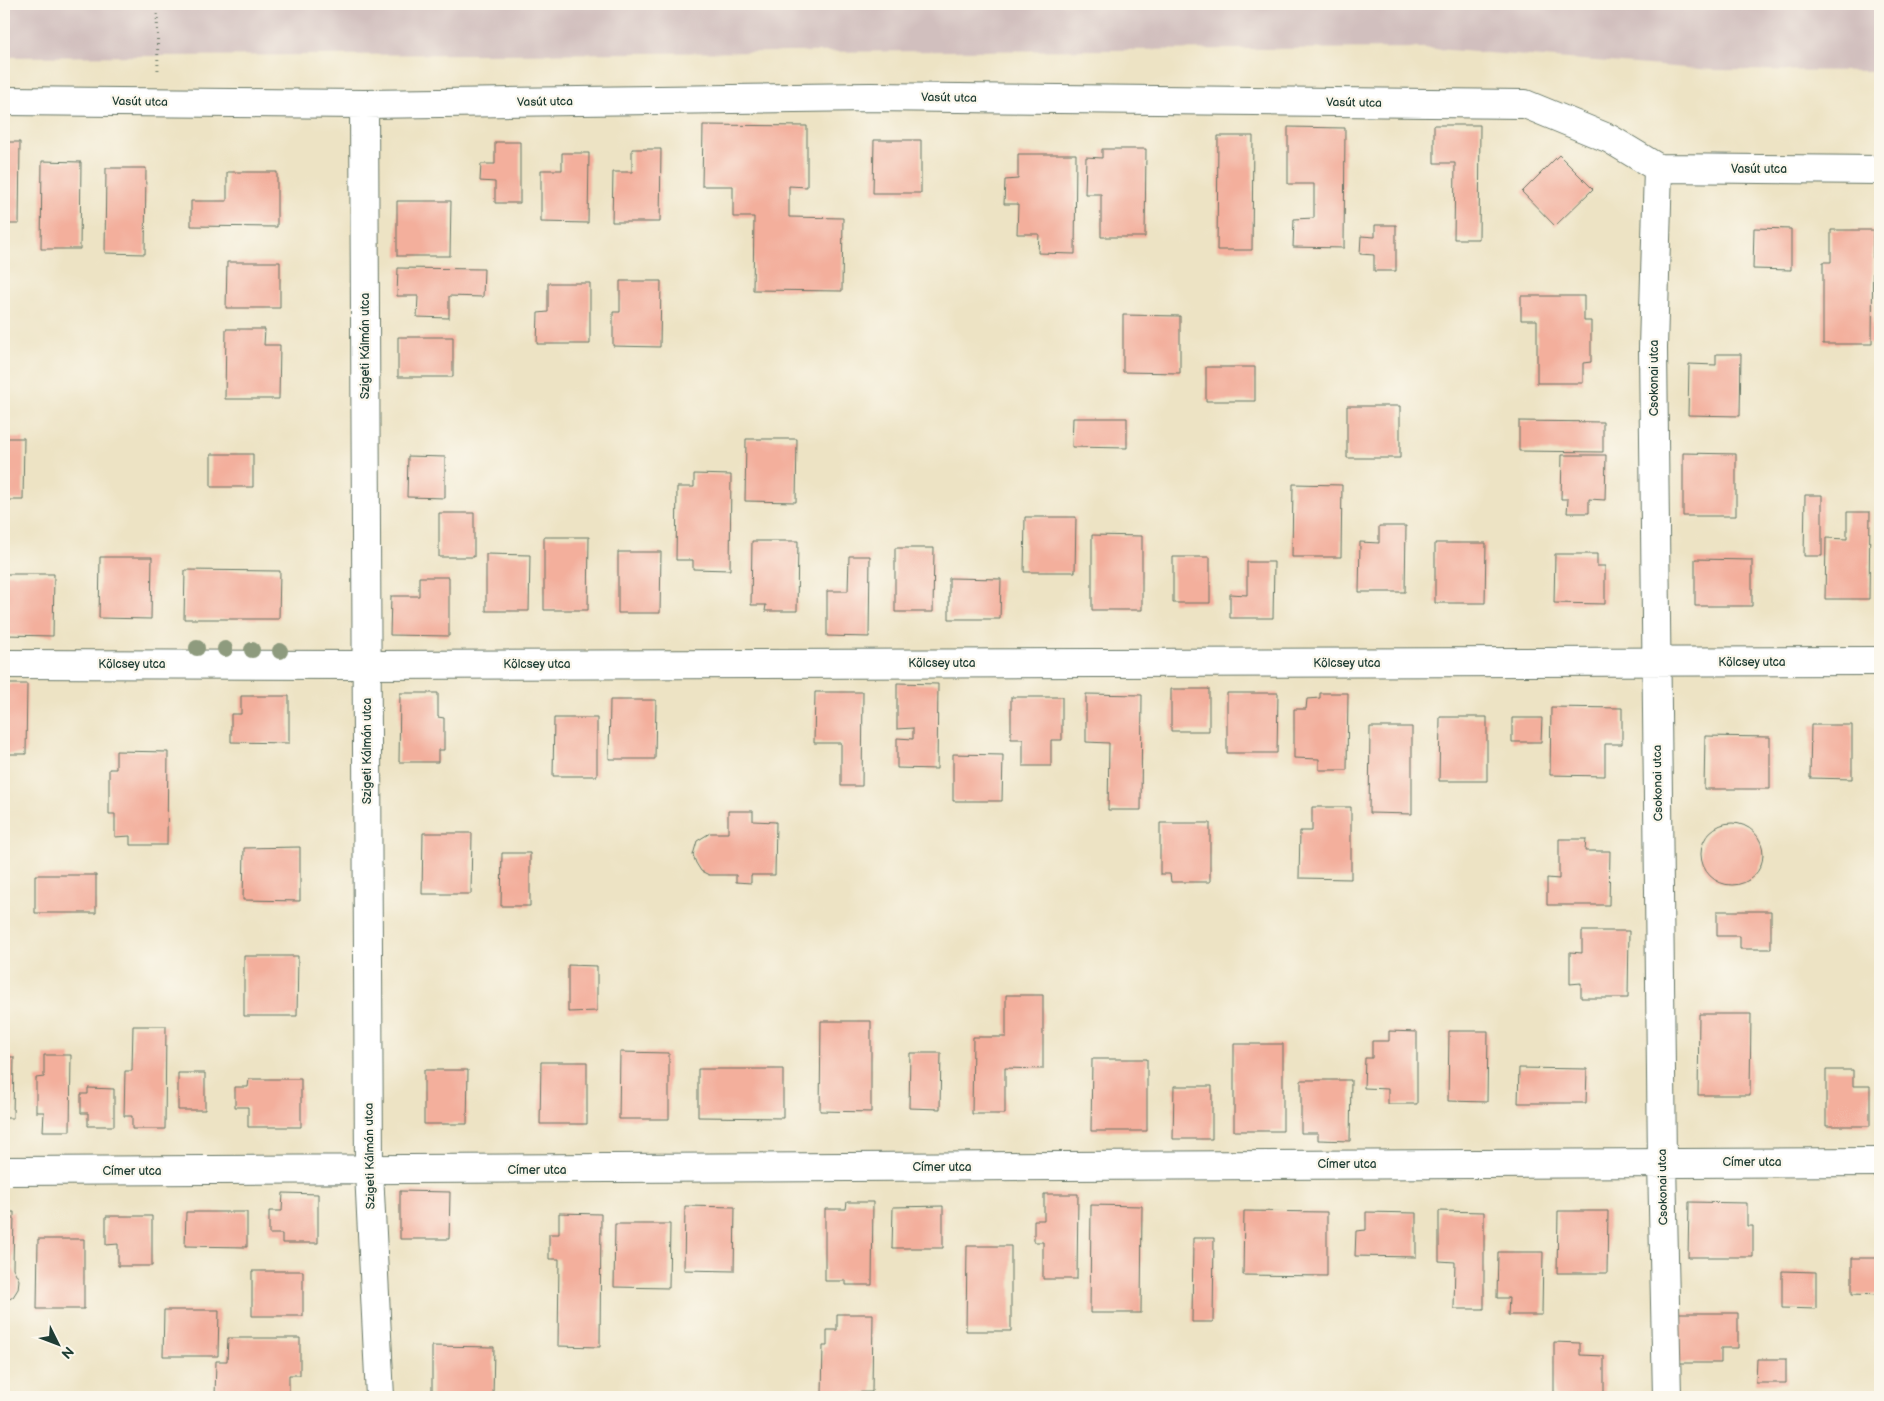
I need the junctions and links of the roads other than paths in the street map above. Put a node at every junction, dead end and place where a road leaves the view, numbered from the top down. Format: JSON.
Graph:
{"nodes":[{"id":1,"x":4,"y":100,"type":"edge"},
{"id":2,"x":364,"y":104,"type":"junction"},
{"id":3,"x":1658,"y":168,"type":"junction"},
{"id":4,"x":1880,"y":170,"type":"edge"},
{"id":5,"x":1880,"y":661,"type":"edge"},
{"id":6,"x":1657,"y":662,"type":"junction"},
{"id":7,"x":4,"y":664,"type":"edge"},
{"id":8,"x":367,"y":664,"type":"junction"},
{"id":9,"x":1662,"y":1162,"type":"junction"},
{"id":10,"x":1880,"y":1162,"type":"edge"},
{"id":11,"x":4,"y":1171,"type":"edge"},
{"id":12,"x":369,"y":1172,"type":"junction"},
{"id":13,"x":380,"y":1397,"type":"edge"},
{"id":14,"x":1667,"y":1397,"type":"edge"}],
"edges":[{"from":1,"to":2,"type":"street","name":"Vasút utca"},
{"from":2,"to":3,"type":"street","name":"Vasút utca"},
{"from":2,"to":8,"type":"street","name":"Szigeti Kálmán utca"},
{"from":3,"to":4,"type":"street","name":"Vasút utca"},
{"from":3,"to":6,"type":"street","name":"Csokonai utca"},
{"from":5,"to":6,"type":"street","name":"Kölcsey utca"},
{"from":6,"to":8,"type":"street","name":"Kölcsey utca"},
{"from":6,"to":9,"type":"street","name":"Csokonai utca"},
{"from":7,"to":8,"type":"street","name":"Kölcsey utca"},
{"from":8,"to":12,"type":"street","name":"Szigeti Kálmán utca"},
{"from":9,"to":10,"type":"street","name":"Címer utca"},
{"from":9,"to":12,"type":"street","name":"Címer utca"},
{"from":9,"to":14,"type":"street","name":"Csokonai utca"},
{"from":11,"to":12,"type":"street","name":"Címer utca"},
{"from":12,"to":13,"type":"street","name":"Szigeti Kálmán utca"}]}
